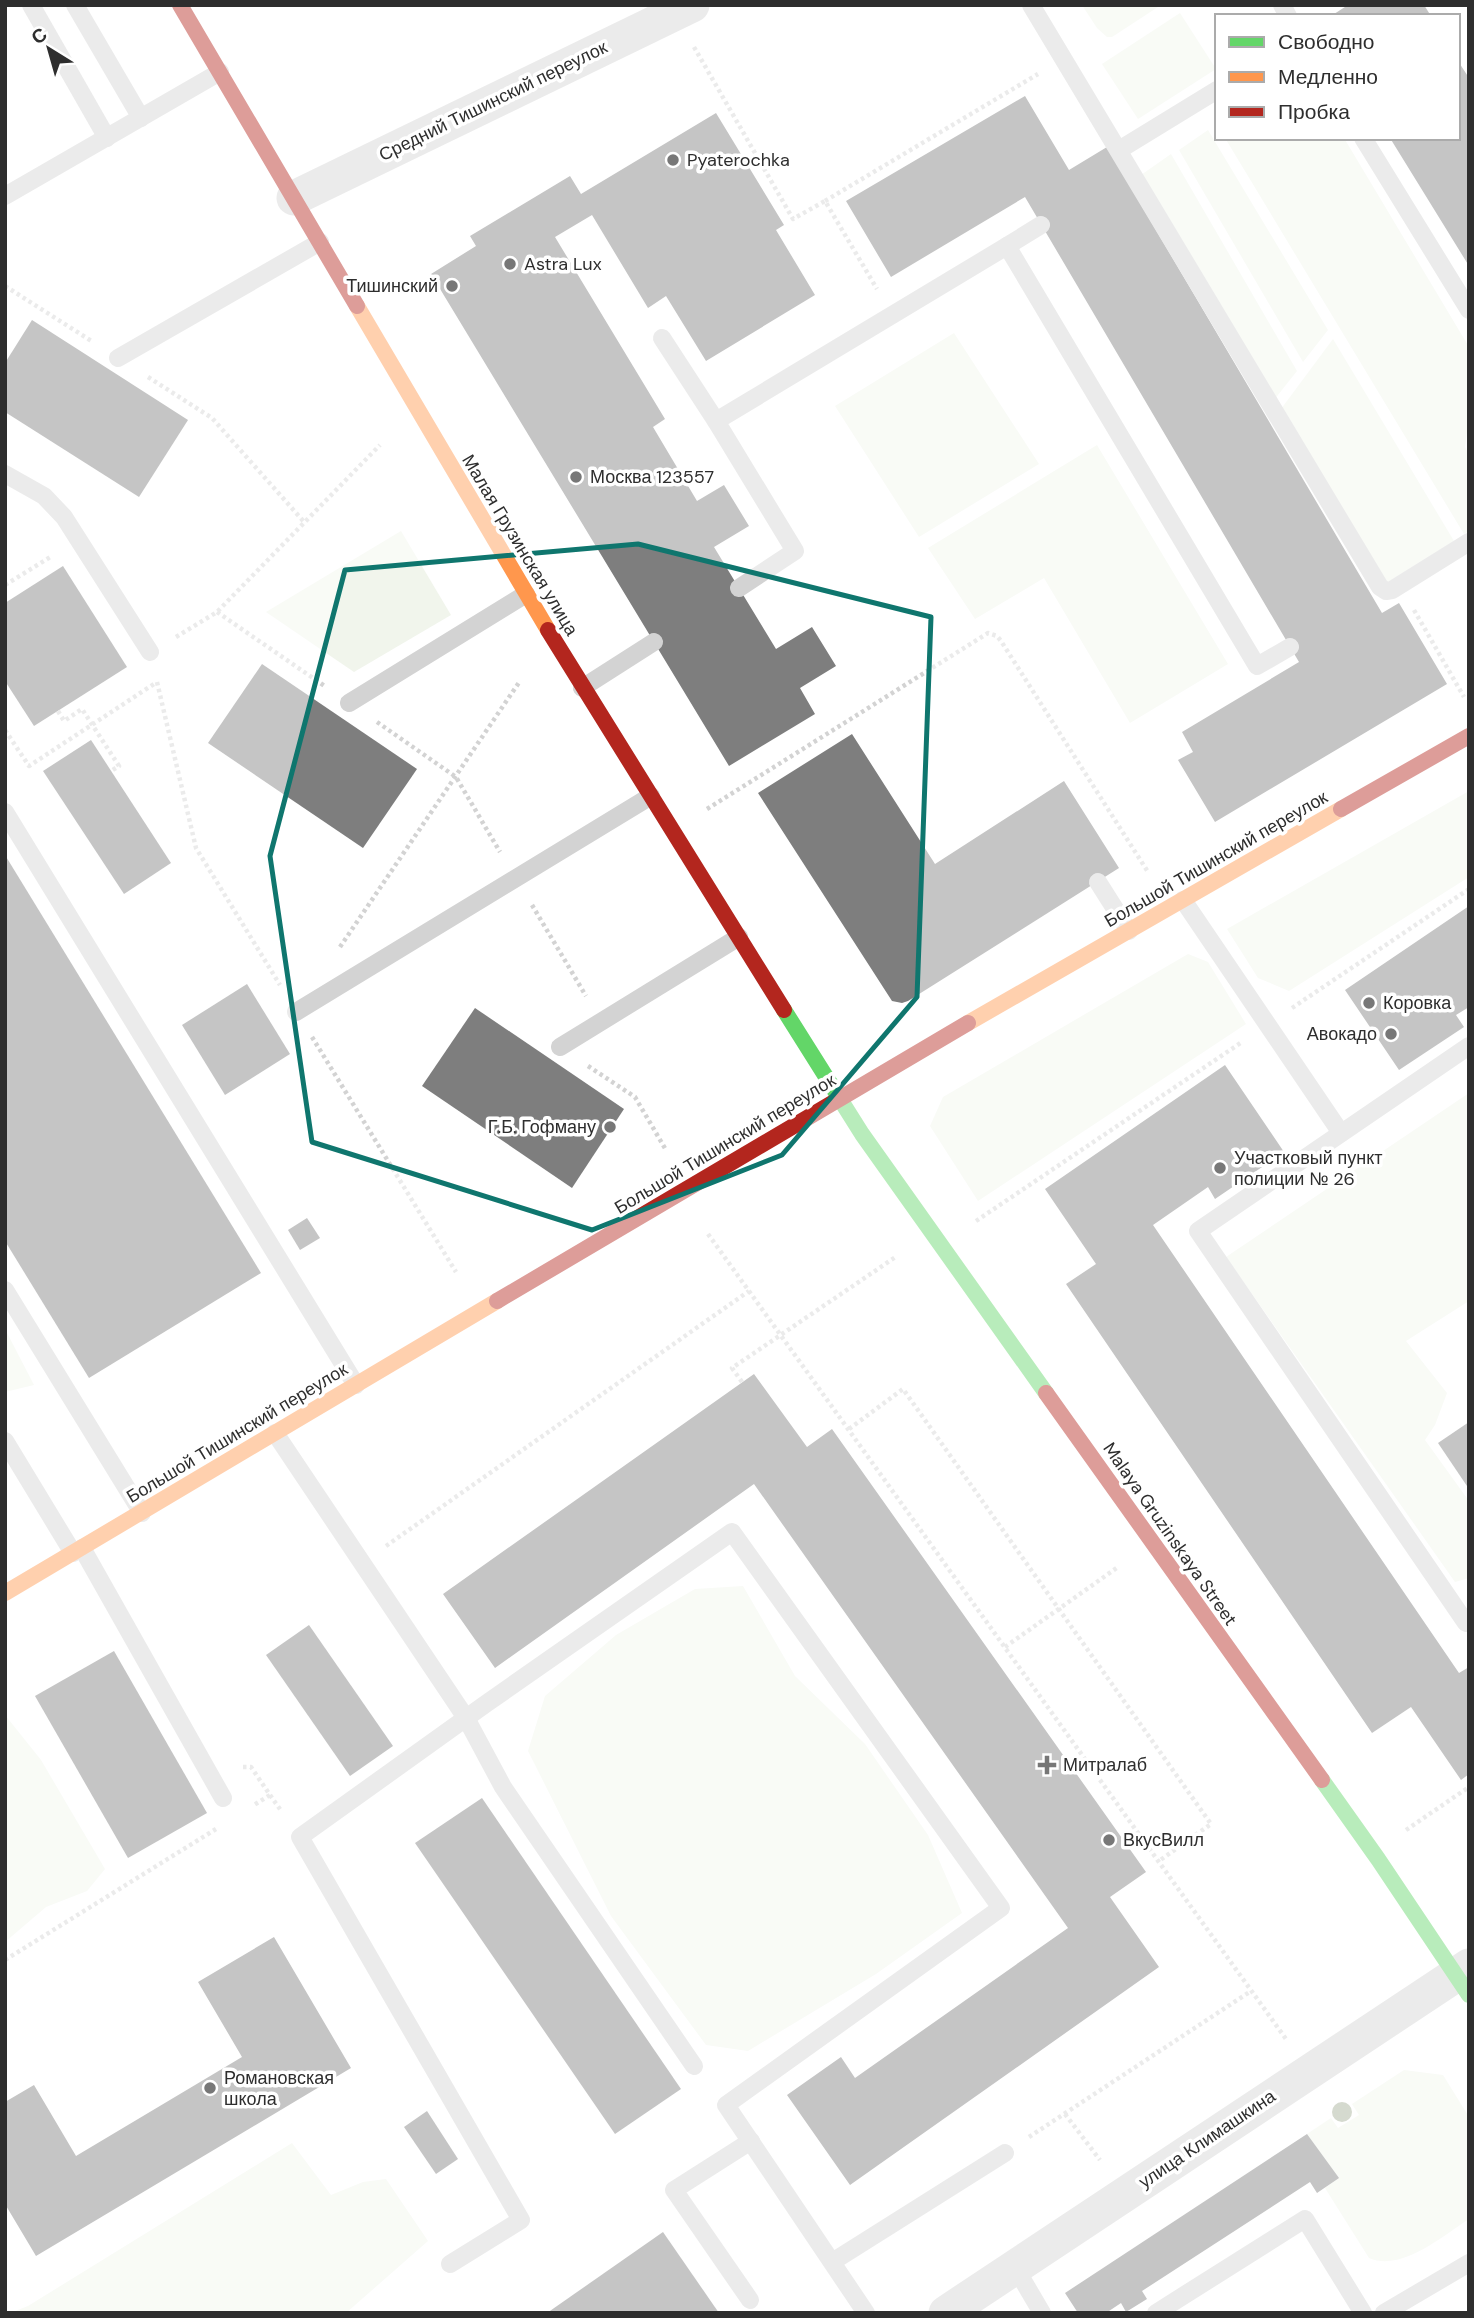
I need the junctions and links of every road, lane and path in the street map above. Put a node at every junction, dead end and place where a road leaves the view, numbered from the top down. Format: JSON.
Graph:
{"nodes":[{"id":1,"x":31,"y":5,"type":"edge"},
{"id":2,"x":75,"y":5,"type":"edge"},
{"id":3,"x":180,"y":5,"type":"edge"},
{"id":4,"x":692,"y":5,"type":"edge"},
{"id":5,"x":1031,"y":5,"type":"edge"},
{"id":6,"x":691,"y":44,"type":"dead end"},
{"id":7,"x":1064,"y":59,"type":"junction"},
{"id":8,"x":220,"y":72,"type":"junction"},
{"id":9,"x":1215,"y":91,"type":"edge"},
{"id":10,"x":142,"y":118,"type":"junction"},
{"id":11,"x":107,"y":138,"type":"junction"},
{"id":12,"x":1364,"y":140,"type":"edge"},
{"id":13,"x":1119,"y":150,"type":"junction"},
{"id":14,"x":5,"y":196,"type":"edge"},
{"id":15,"x":294,"y":198,"type":"junction"},
{"id":16,"x":825,"y":201,"type":"junction"},
{"id":17,"x":1041,"y":225,"type":"dead end"},
{"id":18,"x":320,"y":242,"type":"junction"},
{"id":19,"x":1007,"y":246,"type":"junction"},
{"id":20,"x":5,"y":286,"type":"edge"},
{"id":21,"x":1469,"y":310,"type":"edge"},
{"id":22,"x":892,"y":314,"type":"junction"},
{"id":23,"x":662,"y":338,"type":"dead end"},
{"id":24,"x":118,"y":358,"type":"junction"},
{"id":25,"x":716,"y":421,"type":"junction"},
{"id":26,"x":380,"y":445,"type":"dead end"},
{"id":27,"x":5,"y":474,"type":"edge"},
{"id":28,"x":305,"y":523,"type":"junction"},
{"id":29,"x":79,"y":539,"type":"junction"},
{"id":30,"x":1469,"y":542,"type":"edge"},
{"id":31,"x":5,"y":585,"type":"edge"},
{"id":32,"x":739,"y":588,"type":"dead end"},
{"id":33,"x":1386,"y":592,"type":"junction"},
{"id":34,"x":526,"y":594,"type":"junction"},
{"id":35,"x":217,"y":612,"type":"junction"},
{"id":36,"x":654,"y":642,"type":"dead end"},
{"id":37,"x":1290,"y":647,"type":"dead end"},
{"id":38,"x":150,"y":652,"type":"junction"},
{"id":39,"x":520,"y":681,"type":"dead end"},
{"id":40,"x":157,"y":682,"type":"junction"},
{"id":41,"x":582,"y":688,"type":"junction"},
{"id":42,"x":1464,"y":697,"type":"dead end"},
{"id":43,"x":349,"y":703,"type":"junction"},
{"id":44,"x":58,"y":711,"type":"dead end"},
{"id":45,"x":92,"y":724,"type":"junction"},
{"id":46,"x":5,"y":730,"type":"edge"},
{"id":47,"x":1469,"y":736,"type":"edge"},
{"id":48,"x":111,"y":771,"type":"dead end"},
{"id":49,"x":456,"y":777,"type":"junction"},
{"id":50,"x":651,"y":796,"type":"junction"},
{"id":51,"x":707,"y":809,"type":"dead end"},
{"id":52,"x":5,"y":812,"type":"edge"},
{"id":53,"x":1150,"y":875,"type":"dead end"},
{"id":54,"x":516,"y":879,"type":"junction"},
{"id":55,"x":1098,"y":882,"type":"dead end"},
{"id":56,"x":1469,"y":889,"type":"edge"},
{"id":57,"x":1183,"y":900,"type":"junction"},
{"id":58,"x":1129,"y":931,"type":"junction"},
{"id":59,"x":739,"y":937,"type":"junction"},
{"id":60,"x":334,"y":956,"type":"dead end"},
{"id":61,"x":296,"y":1012,"type":"junction"},
{"id":62,"x":601,"y":1022,"type":"junction"},
{"id":63,"x":1267,"y":1025,"type":"junction"},
{"id":64,"x":1469,"y":1046,"type":"edge"},
{"id":65,"x":561,"y":1047,"type":"joint"},
{"id":66,"x":839,"y":1098,"type":"junction"},
{"id":67,"x":1341,"y":1133,"type":"junction"},
{"id":68,"x":666,"y":1150,"type":"dead end"},
{"id":69,"x":976,"y":1221,"type":"dead end"},
{"id":70,"x":708,"y":1234,"type":"dead end"},
{"id":71,"x":902,"y":1253,"type":"dead end"},
{"id":72,"x":456,"y":1272,"type":"dead end"},
{"id":73,"x":5,"y":1290,"type":"edge"},
{"id":74,"x":749,"y":1291,"type":"junction"},
{"id":75,"x":781,"y":1335,"type":"junction"},
{"id":76,"x":742,"y":1382,"type":"dead end"},
{"id":77,"x":356,"y":1385,"type":"junction"},
{"id":78,"x":849,"y":1429,"type":"junction"},
{"id":79,"x":275,"y":1433,"type":"junction"},
{"id":80,"x":5,"y":1441,"type":"edge"},
{"id":81,"x":142,"y":1513,"type":"junction"},
{"id":82,"x":77,"y":1550,"type":"junction"},
{"id":83,"x":361,"y":1564,"type":"junction"},
{"id":84,"x":1122,"y":1564,"type":"dead end"},
{"id":85,"x":5,"y":1593,"type":"edge"},
{"id":86,"x":1059,"y":1609,"type":"junction"},
{"id":87,"x":1469,"y":1621,"type":"edge"},
{"id":88,"x":1005,"y":1647,"type":"junction"},
{"id":89,"x":466,"y":1718,"type":"junction"},
{"id":90,"x":1469,"y":1787,"type":"edge"},
{"id":91,"x":223,"y":1798,"type":"joint"},
{"id":92,"x":1405,"y":1831,"type":"dead end"},
{"id":93,"x":1159,"y":1861,"type":"junction"},
{"id":94,"x":5,"y":1960,"type":"edge"},
{"id":95,"x":1464,"y":1978,"type":"edge"},
{"id":96,"x":1251,"y":1991,"type":"junction"},
{"id":97,"x":1286,"y":2039,"type":"dead end"},
{"id":98,"x":694,"y":2066,"type":"dead end"},
{"id":99,"x":1065,"y":2114,"type":"junction"},
{"id":100,"x":751,"y":2141,"type":"junction"},
{"id":101,"x":1005,"y":2153,"type":"joint"},
{"id":102,"x":1100,"y":2160,"type":"dead end"},
{"id":103,"x":832,"y":2262,"type":"junction"},
{"id":104,"x":1469,"y":2263,"type":"edge"},
{"id":105,"x":450,"y":2264,"type":"dead end"},
{"id":106,"x":1015,"y":2267,"type":"junction"},
{"id":107,"x":750,"y":2300,"type":"dead end"},
{"id":108,"x":866,"y":2313,"type":"edge"},
{"id":109,"x":946,"y":2313,"type":"edge"},
{"id":110,"x":1042,"y":2313,"type":"edge"},
{"id":111,"x":1156,"y":2313,"type":"edge"},
{"id":112,"x":1363,"y":2313,"type":"edge"},
{"id":113,"x":1384,"y":2313,"type":"edge"}],
"edges":[{"from":1,"to":11,"type":"lane"},
{"from":2,"to":10,"type":"lane"},
{"from":3,"to":8,"type":"street","name":"Малая Грузинская улица"},
{"from":4,"to":15,"type":"street","name":"Средний Тишинский переулок"},
{"from":5,"to":7,"type":"lane"},
{"from":6,"to":16,"type":"path"},
{"from":7,"to":13,"type":"lane"},
{"from":7,"to":16,"type":"path"},
{"from":8,"to":10,"type":"lane"},
{"from":8,"to":15,"type":"street","name":"Малая Грузинская улица"},
{"from":9,"to":13,"type":"lane"},
{"from":10,"to":11,"type":"lane"},
{"from":11,"to":14,"type":"lane"},
{"from":12,"to":21,"type":"lane"},
{"from":13,"to":33,"type":"lane"},
{"from":15,"to":18,"type":"street","name":"Малая Грузинская улица"},
{"from":16,"to":22,"type":"path"},
{"from":17,"to":19,"type":"lane"},
{"from":18,"to":24,"type":"lane"},
{"from":18,"to":34,"type":"street","name":"Малая Грузинская улица"},
{"from":19,"to":22,"type":"lane"},
{"from":19,"to":37,"type":"lane"},
{"from":20,"to":24,"type":"path"},
{"from":22,"to":25,"type":"lane"},
{"from":23,"to":25,"type":"lane"},
{"from":24,"to":28,"type":"path"},
{"from":25,"to":32,"type":"lane"},
{"from":26,"to":28,"type":"path"},
{"from":27,"to":29,"type":"lane"},
{"from":28,"to":35,"type":"path"},
{"from":29,"to":31,"type":"path"},
{"from":29,"to":38,"type":"lane"},
{"from":30,"to":33,"type":"lane"},
{"from":33,"to":42,"type":"path"},
{"from":34,"to":41,"type":"street","name":"Малая Грузинская улица"},
{"from":34,"to":43,"type":"lane"},
{"from":35,"to":38,"type":"path"},
{"from":35,"to":43,"type":"path"},
{"from":36,"to":41,"type":"lane"},
{"from":38,"to":40,"type":"path"},
{"from":39,"to":49,"type":"path"},
{"from":40,"to":45,"type":"path"},
{"from":40,"to":61,"type":"path"},
{"from":41,"to":50,"type":"street","name":"Малая Грузинская улица"},
{"from":43,"to":49,"type":"path"},
{"from":44,"to":45,"type":"path"},
{"from":45,"to":46,"type":"path"},
{"from":45,"to":48,"type":"path"},
{"from":47,"to":57,"type":"street","name":"Большой Тишинский переулок"},
{"from":49,"to":54,"type":"path"},
{"from":49,"to":60,"type":"path"},
{"from":50,"to":54,"type":"lane"},
{"from":50,"to":59,"type":"street","name":"Малая Грузинская улица"},
{"from":51,"to":53,"type":"path"},
{"from":52,"to":77,"type":"lane"},
{"from":54,"to":61,"type":"lane"},
{"from":54,"to":62,"type":"path"},
{"from":55,"to":58,"type":"lane"},
{"from":56,"to":63,"type":"path"},
{"from":57,"to":58,"type":"street","name":"Большой Тишинский переулок"},
{"from":57,"to":63,"type":"lane"},
{"from":58,"to":66,"type":"street","name":"Большой Тишинский переулок"},
{"from":59,"to":62,"type":"lane"},
{"from":59,"to":66,"type":"street","name":"Малая Грузинская улица"},
{"from":61,"to":72,"type":"path"},
{"from":62,"to":65,"type":"lane"},
{"from":63,"to":67,"type":"lane"},
{"from":63,"to":69,"type":"path"},
{"from":64,"to":67,"type":"lane"},
{"from":65,"to":68,"type":"path"},
{"from":66,"to":77,"type":"street","name":"Большой Тишинский переулок"},
{"from":66,"to":95,"type":"street","name":"Malaya Gruzinskaya Street"},
{"from":67,"to":87,"type":"lane"},
{"from":70,"to":74,"type":"path"},
{"from":71,"to":75,"type":"path"},
{"from":73,"to":81,"type":"lane"},
{"from":74,"to":75,"type":"path"},
{"from":74,"to":83,"type":"path"},
{"from":75,"to":76,"type":"path"},
{"from":75,"to":78,"type":"path"},
{"from":77,"to":79,"type":"street","name":"Большой Тишинский переулок"},
{"from":78,"to":86,"type":"path"},
{"from":78,"to":88,"type":"path"},
{"from":79,"to":81,"type":"street","name":"Большой Тишинский переулок"},
{"from":79,"to":83,"type":"lane"},
{"from":80,"to":82,"type":"lane"},
{"from":81,"to":82,"type":"street","name":"Большой Тишинский переулок"},
{"from":82,"to":85,"type":"street","name":"Большой Тишинский переулок"},
{"from":82,"to":91,"type":"lane"},
{"from":83,"to":89,"type":"lane"},
{"from":84,"to":86,"type":"path"},
{"from":86,"to":88,"type":"path"},
{"from":86,"to":93,"type":"path"},
{"from":88,"to":93,"type":"path"},
{"from":89,"to":98,"type":"lane"},
{"from":89,"to":100,"type":"lane"},
{"from":89,"to":105,"type":"lane"},
{"from":90,"to":92,"type":"path"},
{"from":91,"to":94,"type":"path"},
{"from":93,"to":96,"type":"path"},
{"from":95,"to":106,"type":"street","name":"улица Климашкина"},
{"from":96,"to":97,"type":"path"},
{"from":96,"to":99,"type":"path"},
{"from":99,"to":101,"type":"path"},
{"from":99,"to":102,"type":"path"},
{"from":100,"to":103,"type":"lane"},
{"from":100,"to":107,"type":"lane"},
{"from":101,"to":103,"type":"lane"},
{"from":103,"to":108,"type":"lane"},
{"from":104,"to":113,"type":"lane"},
{"from":106,"to":109,"type":"street","name":"улица Климашкина"},
{"from":106,"to":110,"type":"lane"},
{"from":111,"to":112,"type":"lane"}]}
